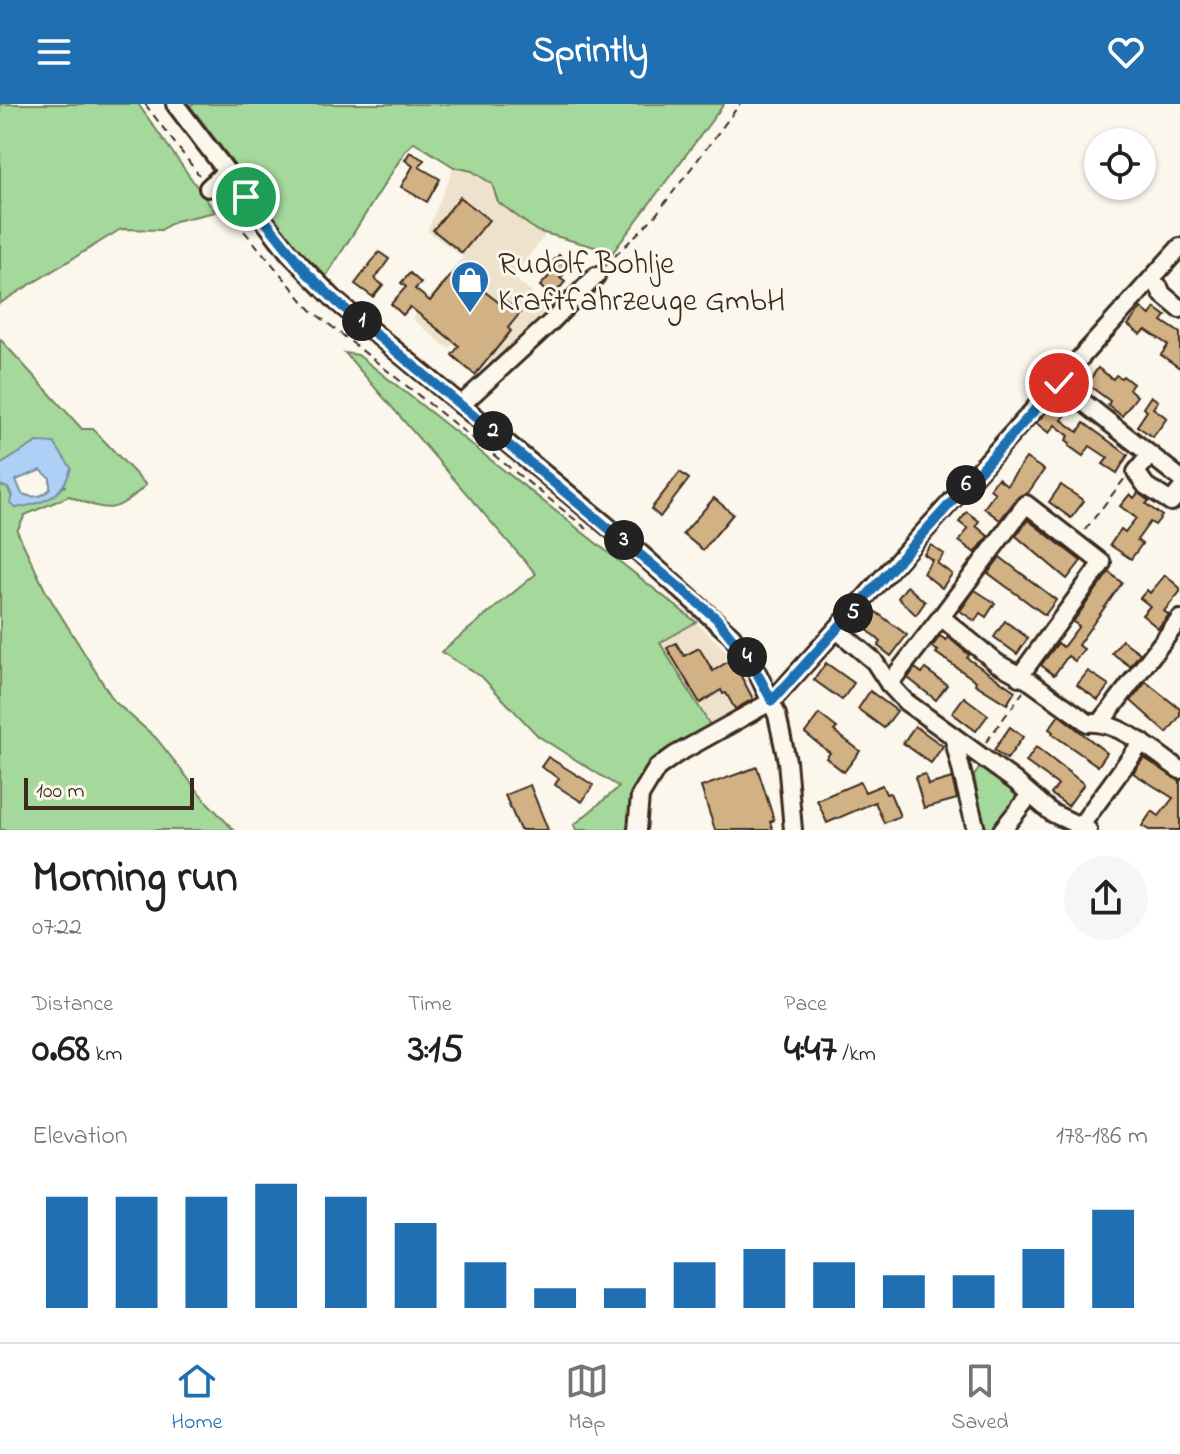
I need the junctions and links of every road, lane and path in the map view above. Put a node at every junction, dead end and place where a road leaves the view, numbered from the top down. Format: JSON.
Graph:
{"nodes":[{"id":1,"x":175,"y":104,"type":"edge"},
{"id":2,"x":740,"y":104,"type":"edge"},
{"id":3,"x":226,"y":171,"type":"junction"},
{"id":4,"x":208,"y":188,"type":"dead end"},
{"id":5,"x":1180,"y":247,"type":"edge"},
{"id":6,"x":596,"y":276,"type":"joint"},
{"id":7,"x":1159,"y":287,"type":"dead end"},
{"id":8,"x":1180,"y":309,"type":"edge"},
{"id":9,"x":1059,"y":383,"type":"junction"},
{"id":10,"x":461,"y":405,"type":"junction"},
{"id":11,"x":1150,"y":455,"type":"junction"},
{"id":12,"x":1127,"y":475,"type":"dead end"},
{"id":13,"x":1180,"y":478,"type":"edge"},
{"id":14,"x":1180,"y":491,"type":"edge"},
{"id":15,"x":1075,"y":543,"type":"junction"},
{"id":16,"x":941,"y":617,"type":"junction"},
{"id":17,"x":1180,"y":619,"type":"edge"},
{"id":18,"x":837,"y":630,"type":"junction"},
{"id":19,"x":1025,"y":679,"type":"junction"},
{"id":20,"x":889,"y":684,"type":"junction"},
{"id":21,"x":772,"y":701,"type":"junction"},
{"id":22,"x":1101,"y":722,"type":"junction"},
{"id":23,"x":953,"y":736,"type":"junction"},
{"id":24,"x":1142,"y":742,"type":"junction"},
{"id":25,"x":977,"y":754,"type":"junction"},
{"id":26,"x":1180,"y":770,"type":"edge"},
{"id":27,"x":1030,"y":795,"type":"junction"},
{"id":28,"x":1055,"y":823,"type":"edge"},
{"id":29,"x":1084,"y":827,"type":"edge"},
{"id":30,"x":637,"y":830,"type":"edge"},
{"id":31,"x":793,"y":830,"type":"edge"},
{"id":32,"x":976,"y":830,"type":"edge"},
{"id":33,"x":1002,"y":830,"type":"edge"}],
"edges":[{"from":1,"to":3,"type":"street"},
{"from":2,"to":6,"type":"path"},
{"from":3,"to":4,"type":"street"},
{"from":3,"to":10,"type":"street"},
{"from":5,"to":9,"type":"street"},
{"from":6,"to":10,"type":"street"},
{"from":7,"to":8,"type":"street"},
{"from":9,"to":11,"type":"street"},
{"from":9,"to":18,"type":"street"},
{"from":10,"to":21,"type":"street"},
{"from":11,"to":13,"type":"street"},
{"from":11,"to":14,"type":"street"},
{"from":12,"to":15,"type":"path"},
{"from":15,"to":16,"type":"street"},
{"from":15,"to":19,"type":"street"},
{"from":16,"to":19,"type":"street"},
{"from":16,"to":20,"type":"street"},
{"from":17,"to":22,"type":"street"},
{"from":18,"to":20,"type":"street"},
{"from":18,"to":21,"type":"street"},
{"from":19,"to":22,"type":"street"},
{"from":19,"to":25,"type":"path"},
{"from":20,"to":23,"type":"street"},
{"from":21,"to":30,"type":"street"},
{"from":21,"to":31,"type":"street"},
{"from":22,"to":24,"type":"street"},
{"from":23,"to":25,"type":"street"},
{"from":23,"to":32,"type":"street"},
{"from":24,"to":26,"type":"street"},
{"from":24,"to":29,"type":"street"},
{"from":25,"to":27,"type":"street"},
{"from":27,"to":28,"type":"street"},
{"from":27,"to":33,"type":"street"},
{"from":28,"to":29,"type":"street"}]}
